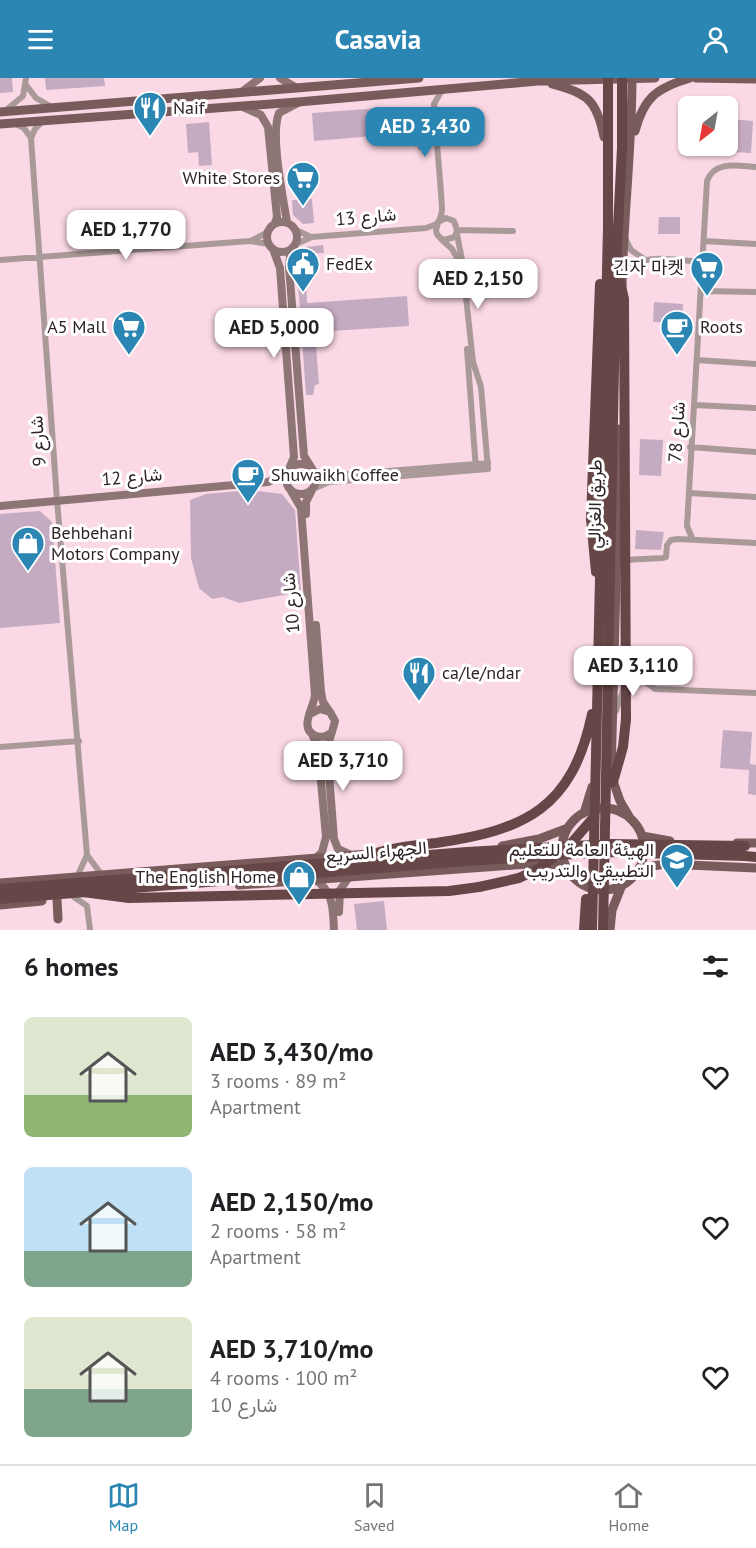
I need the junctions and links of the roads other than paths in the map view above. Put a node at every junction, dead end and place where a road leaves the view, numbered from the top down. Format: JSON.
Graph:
{"nodes":[{"id":1,"x":260,"y":78,"type":"edge"},
{"id":2,"x":280,"y":78,"type":"edge"},
{"id":3,"x":419,"y":78,"type":"edge"},
{"id":4,"x":605,"y":78,"type":"edge"},
{"id":5,"x":622,"y":78,"type":"edge"},
{"id":6,"x":632,"y":78,"type":"edge"},
{"id":7,"x":655,"y":78,"type":"edge"},
{"id":8,"x":690,"y":78,"type":"edge"},
{"id":9,"x":696,"y":78,"type":"edge"},
{"id":10,"x":756,"y":79,"type":"edge"},
{"id":11,"x":394,"y":80,"type":"junction"},
{"id":12,"x":26,"y":81,"type":"edge"},
{"id":13,"x":538,"y":81,"type":"junction"},
{"id":14,"x":295,"y":87,"type":"junction"},
{"id":15,"x":442,"y":90,"type":"junction"},
{"id":16,"x":243,"y":91,"type":"junction"},
{"id":17,"x":425,"y":92,"type":"junction"},
{"id":18,"x":334,"y":99,"type":"junction"},
{"id":19,"x":298,"y":102,"type":"junction"},
{"id":20,"x":434,"y":104,"type":"junction"},
{"id":21,"x":239,"y":106,"type":"junction"},
{"id":22,"x":52,"y":107,"type":"junction"},
{"id":23,"x":2,"y":111,"type":"edge"},
{"id":24,"x":44,"y":120,"type":"junction"},
{"id":25,"x":14,"y":123,"type":"junction"},
{"id":26,"x":0,"y":124,"type":"edge"},
{"id":27,"x":604,"y":137,"type":"junction"},
{"id":28,"x":31,"y":138,"type":"junction"},
{"id":29,"x":632,"y":142,"type":"junction"},
{"id":30,"x":756,"y":167,"type":"edge"},
{"id":31,"x":442,"y":210,"type":"junction"},
{"id":32,"x":448,"y":219,"type":"junction"},
{"id":33,"x":287,"y":222,"type":"junction"},
{"id":34,"x":275,"y":223,"type":"junction"},
{"id":35,"x":437,"y":223,"type":"junction"},
{"id":36,"x":608,"y":227,"type":"junction"},
{"id":37,"x":423,"y":228,"type":"junction"},
{"id":38,"x":296,"y":230,"type":"junction"},
{"id":39,"x":513,"y":231,"type":"dead end"},
{"id":40,"x":268,"y":232,"type":"junction"},
{"id":41,"x":457,"y":232,"type":"junction"},
{"id":42,"x":624,"y":236,"type":"junction"},
{"id":43,"x":312,"y":237,"type":"junction"},
{"id":44,"x":439,"y":238,"type":"junction"},
{"id":45,"x":250,"y":241,"type":"junction"},
{"id":46,"x":704,"y":241,"type":"junction"},
{"id":47,"x":756,"y":244,"type":"edge"},
{"id":48,"x":295,"y":245,"type":"junction"},
{"id":49,"x":271,"y":246,"type":"junction"},
{"id":50,"x":40,"y":257,"type":"junction"},
{"id":51,"x":644,"y":259,"type":"junction"},
{"id":52,"x":0,"y":260,"type":"edge"},
{"id":53,"x":703,"y":262,"type":"junction"},
{"id":54,"x":619,"y":271,"type":"junction"},
{"id":55,"x":701,"y":291,"type":"junction"},
{"id":56,"x":756,"y":292,"type":"edge"},
{"id":57,"x":697,"y":360,"type":"junction"},
{"id":58,"x":756,"y":364,"type":"edge"},
{"id":59,"x":470,"y":386,"type":"junction"},
{"id":60,"x":481,"y":387,"type":"junction"},
{"id":61,"x":694,"y":405,"type":"junction"},
{"id":62,"x":756,"y":408,"type":"edge"},
{"id":63,"x":690,"y":447,"type":"junction"},
{"id":64,"x":756,"y":452,"type":"edge"},
{"id":65,"x":476,"y":467,"type":"junction"},
{"id":66,"x":313,"y":469,"type":"junction"},
{"id":67,"x":288,"y":472,"type":"junction"},
{"id":68,"x":268,"y":482,"type":"junction"},
{"id":69,"x":312,"y":489,"type":"junction"},
{"id":70,"x":290,"y":490,"type":"junction"},
{"id":71,"x":689,"y":493,"type":"junction"},
{"id":72,"x":756,"y":497,"type":"edge"},
{"id":73,"x":57,"y":500,"type":"junction"},
{"id":74,"x":0,"y":506,"type":"edge"},
{"id":75,"x":692,"y":538,"type":"junction"},
{"id":76,"x":756,"y":543,"type":"edge"},
{"id":77,"x":617,"y":566,"type":"junction"},
{"id":78,"x":596,"y":572,"type":"junction"},
{"id":79,"x":308,"y":577,"type":"junction"},
{"id":80,"x":598,"y":691,"type":"junction"},
{"id":81,"x":756,"y":693,"type":"edge"},
{"id":82,"x":330,"y":712,"type":"junction"},
{"id":83,"x":310,"y":714,"type":"junction"},
{"id":84,"x":615,"y":714,"type":"junction"},
{"id":85,"x":332,"y":732,"type":"junction"},
{"id":86,"x":312,"y":734,"type":"junction"},
{"id":87,"x":79,"y":741,"type":"junction"},
{"id":88,"x":0,"y":747,"type":"edge"},
{"id":89,"x":584,"y":813,"type":"junction"},
{"id":90,"x":630,"y":818,"type":"junction"},
{"id":91,"x":594,"y":821,"type":"junction"},
{"id":92,"x":568,"y":828,"type":"junction"},
{"id":93,"x":642,"y":836,"type":"junction"},
{"id":94,"x":756,"y":845,"type":"edge"},
{"id":95,"x":87,"y":855,"type":"junction"},
{"id":96,"x":356,"y":857,"type":"junction"},
{"id":97,"x":756,"y":857,"type":"edge"},
{"id":98,"x":316,"y":858,"type":"junction"},
{"id":99,"x":566,"y":866,"type":"junction"},
{"id":100,"x":756,"y":868,"type":"edge"},
{"id":101,"x":636,"y":874,"type":"junction"},
{"id":102,"x":102,"y":875,"type":"junction"},
{"id":103,"x":77,"y":877,"type":"junction"},
{"id":104,"x":349,"y":877,"type":"junction"},
{"id":105,"x":314,"y":879,"type":"junction"},
{"id":106,"x":580,"y":883,"type":"junction"},
{"id":107,"x":622,"y":885,"type":"junction"},
{"id":108,"x":1,"y":889,"type":"edge"},
{"id":109,"x":101,"y":894,"type":"junction"},
{"id":110,"x":79,"y":895,"type":"junction"},
{"id":111,"x":57,"y":899,"type":"junction"},
{"id":112,"x":0,"y":905,"type":"edge"},
{"id":113,"x":88,"y":911,"type":"junction"},
{"id":114,"x":58,"y":919,"type":"dead end"},
{"id":115,"x":90,"y":930,"type":"edge"},
{"id":116,"x":334,"y":930,"type":"edge"},
{"id":117,"x":340,"y":930,"type":"edge"},
{"id":118,"x":586,"y":930,"type":"edge"},
{"id":119,"x":592,"y":930,"type":"edge"},
{"id":120,"x":603,"y":930,"type":"edge"},
{"id":121,"x":610,"y":930,"type":"edge"}],
"edges":[{"from":1,"to":16,"type":"street"},
{"from":2,"to":14,"type":"street"},
{"from":3,"to":11,"type":"main road"},
{"from":4,"to":6,"type":"main road"},
{"from":4,"to":13,"type":"main road"},
{"from":4,"to":27,"type":"main road","name":"طريق الغزالي"},
{"from":4,"to":36,"type":"highway","name":"طريق الغزالي","bridge":true},
{"from":5,"to":54,"type":"highway","name":"طريق الغزالي","bridge":true},
{"from":6,"to":7,"type":"main road"},
{"from":6,"to":29,"type":"main road","name":"طريق الغزالي"},
{"from":8,"to":29,"type":"main road"},
{"from":9,"to":10,"type":"main road"},
{"from":11,"to":14,"type":"main road"},
{"from":11,"to":18,"type":"main road"},
{"from":12,"to":22,"type":"street"},
{"from":12,"to":23,"type":"street"},
{"from":13,"to":15,"type":"main road"},
{"from":13,"to":27,"type":"main road"},
{"from":14,"to":16,"type":"main road"},
{"from":15,"to":17,"type":"main road"},
{"from":15,"to":20,"type":"street"},
{"from":16,"to":22,"type":"main road"},
{"from":17,"to":18,"type":"main road"},
{"from":17,"to":20,"type":"street"},
{"from":18,"to":19,"type":"main road"},
{"from":19,"to":21,"type":"main road"},
{"from":19,"to":33,"type":"street"},
{"from":20,"to":31,"type":"street"},
{"from":21,"to":24,"type":"main road"},
{"from":21,"to":34,"type":"street"},
{"from":22,"to":23,"type":"main road"},
{"from":24,"to":25,"type":"main road"},
{"from":24,"to":28,"type":"street"},
{"from":25,"to":26,"type":"main road"},
{"from":25,"to":28,"type":"street"},
{"from":27,"to":78,"type":"main road","name":"طريق الغزالي"},
{"from":28,"to":50,"type":"street","name":"شارع 9"},
{"from":29,"to":42,"type":"main road","name":"طريق الغزالي"},
{"from":30,"to":46,"type":"street","name":"شارع 78"},
{"from":31,"to":32,"type":"street"},
{"from":31,"to":35,"type":"street"},
{"from":32,"to":35,"type":"street"},
{"from":32,"to":41,"type":"street"},
{"from":33,"to":34,"type":"street"},
{"from":33,"to":38,"type":"street"},
{"from":34,"to":40,"type":"street"},
{"from":35,"to":37,"type":"street","name":"شارع 13"},
{"from":35,"to":44,"type":"street"},
{"from":36,"to":78,"type":"highway","bridge":true},
{"from":36,"to":80,"type":"highway","name":"طريق الغزالي","bridge":true},
{"from":37,"to":43,"type":"street","name":"شارع 13"},
{"from":37,"to":44,"type":"street","name":"شارع 13"},
{"from":38,"to":43,"type":"street","name":"شارع 13"},
{"from":38,"to":48,"type":"street"},
{"from":39,"to":41,"type":"street"},
{"from":40,"to":45,"type":"street"},
{"from":40,"to":49,"type":"street"},
{"from":41,"to":44,"type":"street"},
{"from":41,"to":60,"type":"street"},
{"from":42,"to":51,"type":"street"},
{"from":42,"to":54,"type":"main road","name":"طريق الغزالي"},
{"from":43,"to":48,"type":"street","name":"شارع 13"},
{"from":44,"to":59,"type":"street"},
{"from":45,"to":49,"type":"street"},
{"from":45,"to":50,"type":"street"},
{"from":46,"to":47,"type":"street"},
{"from":46,"to":53,"type":"street","name":"شارع 78"},
{"from":48,"to":49,"type":"street"},
{"from":48,"to":66,"type":"street"},
{"from":49,"to":67,"type":"street"},
{"from":50,"to":52,"type":"street"},
{"from":50,"to":73,"type":"street","name":"شارع 9"},
{"from":51,"to":53,"type":"street"},
{"from":51,"to":54,"type":"street"},
{"from":53,"to":55,"type":"street","name":"شارع 78"},
{"from":54,"to":77,"type":"main road","name":"طريق الغزالي"},
{"from":54,"to":110,"type":"highway","bridge":true},
{"from":54,"to":120,"type":"highway","name":"طريق الغزالي","bridge":true},
{"from":55,"to":56,"type":"street"},
{"from":55,"to":57,"type":"street","name":"شارع 78"},
{"from":57,"to":58,"type":"street"},
{"from":57,"to":61,"type":"street","name":"شارع 78"},
{"from":59,"to":60,"type":"street"},
{"from":59,"to":65,"type":"street"},
{"from":60,"to":65,"type":"street"},
{"from":61,"to":62,"type":"street"},
{"from":61,"to":63,"type":"street","name":"شارع 78"},
{"from":63,"to":64,"type":"street"},
{"from":63,"to":71,"type":"street","name":"شارع 78"},
{"from":65,"to":66,"type":"street"},
{"from":65,"to":69,"type":"street"},
{"from":66,"to":67,"type":"street"},
{"from":66,"to":69,"type":"street"},
{"from":67,"to":68,"type":"street","name":"شارع 12"},
{"from":67,"to":70,"type":"street"},
{"from":68,"to":70,"type":"street","name":"شارع 12"},
{"from":68,"to":73,"type":"street","name":"شارع 12"},
{"from":69,"to":70,"type":"street"},
{"from":69,"to":79,"type":"street","name":"شارع 10"},
{"from":70,"to":79,"type":"street","name":"شارع 10"},
{"from":71,"to":72,"type":"street"},
{"from":71,"to":75,"type":"street","name":"شارع 78"},
{"from":73,"to":74,"type":"street","name":"شارع 12"},
{"from":73,"to":87,"type":"street","name":"شارع 9"},
{"from":75,"to":76,"type":"street"},
{"from":75,"to":77,"type":"street"},
{"from":77,"to":84,"type":"main road","name":"طريق الغزالي"},
{"from":78,"to":89,"type":"main road","name":"طريق الغزالي"},
{"from":79,"to":82,"type":"street","name":"شارع 10"},
{"from":79,"to":83,"type":"street","name":"شارع 10"},
{"from":80,"to":91,"type":"highway","name":"طريق الغزالي","bridge":true},
{"from":80,"to":96,"type":"highway","bridge":true},
{"from":81,"to":84,"type":"street"},
{"from":82,"to":83,"type":"street"},
{"from":82,"to":85,"type":"street"},
{"from":83,"to":86,"type":"street"},
{"from":84,"to":90,"type":"main road","name":"طريق الغزالي"},
{"from":85,"to":86,"type":"street"},
{"from":85,"to":96,"type":"street"},
{"from":86,"to":98,"type":"street"},
{"from":87,"to":88,"type":"street"},
{"from":87,"to":95,"type":"street","name":"شارع 9"},
{"from":89,"to":90,"type":"main road"},
{"from":89,"to":92,"type":"main road"},
{"from":90,"to":93,"type":"main road"},
{"from":91,"to":118,"type":"highway","bridge":true},
{"from":91,"to":119,"type":"highway","name":"طريق الغزالي","bridge":true},
{"from":92,"to":96,"type":"main road","name":"الجهراء السريع"},
{"from":92,"to":99,"type":"main road"},
{"from":93,"to":94,"type":"main road","name":"الجهراء السريع"},
{"from":93,"to":101,"type":"main road"},
{"from":94,"to":96,"type":"highway","name":"الجهراء السريع","bridge":true},
{"from":95,"to":102,"type":"street"},
{"from":95,"to":103,"type":"street"},
{"from":96,"to":98,"type":"main road","name":"الجهراء السريع"},
{"from":96,"to":108,"type":"highway","name":"الجهراء السريع"},
{"from":97,"to":110,"type":"highway","name":"الجهراء السريع","bridge":true},
{"from":98,"to":102,"type":"main road","name":"الجهراء السريع"},
{"from":99,"to":104,"type":"main road","name":"الجهراء السريع"},
{"from":99,"to":106,"type":"main road"},
{"from":100,"to":101,"type":"main road"},
{"from":101,"to":107,"type":"main road"},
{"from":102,"to":103,"type":"main road","name":"الجهراء السريع"},
{"from":103,"to":108,"type":"main road","name":"الجهراء السريع"},
{"from":104,"to":105,"type":"main road","name":"الجهراء السريع"},
{"from":104,"to":117,"type":"street"},
{"from":105,"to":109,"type":"main road","name":"الجهراء السريع"},
{"from":105,"to":116,"type":"street"},
{"from":106,"to":107,"type":"main road"},
{"from":106,"to":118,"type":"main road"},
{"from":107,"to":121,"type":"main road"},
{"from":108,"to":110,"type":"highway","name":"الجهراء السريع"},
{"from":109,"to":110,"type":"main road","name":"الجهراء السريع"},
{"from":109,"to":113,"type":"street"},
{"from":110,"to":111,"type":"main road","name":"الجهراء السريع"},
{"from":110,"to":113,"type":"street"},
{"from":111,"to":112,"type":"main road","name":"الجهراء السريع"},
{"from":111,"to":114,"type":"main road"},
{"from":113,"to":115,"type":"street"}]}
